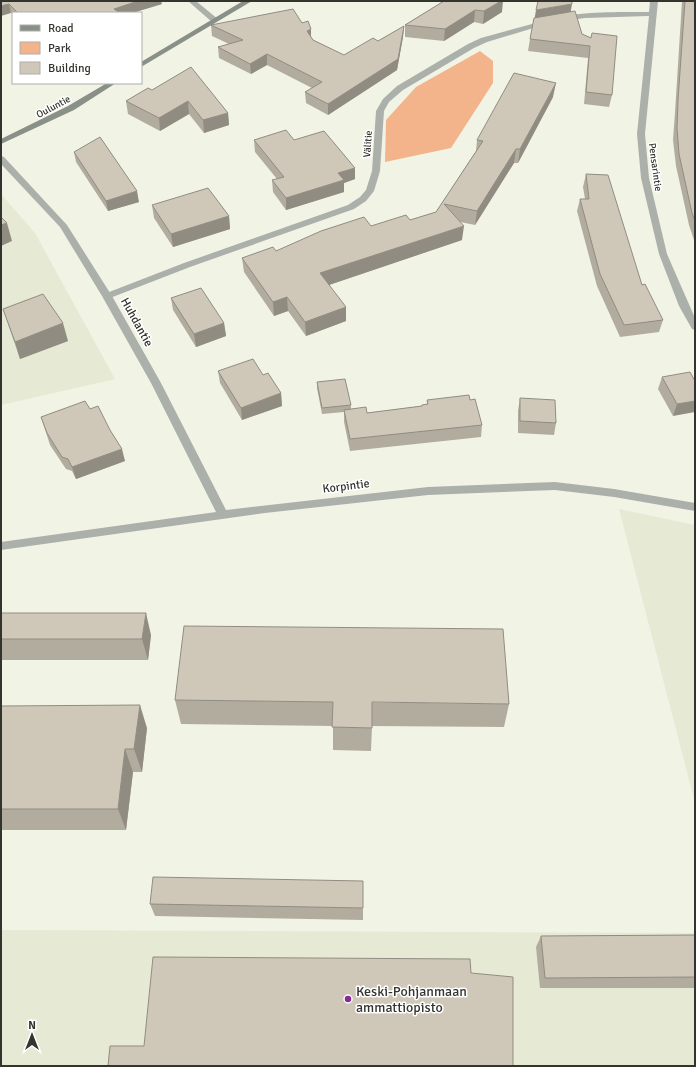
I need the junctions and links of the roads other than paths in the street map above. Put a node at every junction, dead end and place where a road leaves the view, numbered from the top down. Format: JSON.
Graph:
{"nodes":[{"id":1,"x":192,"y":1,"type":"edge"},
{"id":2,"x":248,"y":1,"type":"edge"},
{"id":3,"x":654,"y":1,"type":"edge"},
{"id":4,"x":652,"y":14,"type":"junction"},
{"id":5,"x":215,"y":20,"type":"junction"},
{"id":6,"x":142,"y":65,"type":"edge"},
{"id":7,"x":110,"y":84,"type":"edge"},
{"id":8,"x":1,"y":142,"type":"edge"},
{"id":9,"x":1,"y":159,"type":"edge"},
{"id":10,"x":107,"y":296,"type":"junction"},
{"id":11,"x":695,"y":327,"type":"edge"},
{"id":12,"x":695,"y":507,"type":"edge"},
{"id":13,"x":223,"y":516,"type":"junction"},
{"id":14,"x":1,"y":546,"type":"edge"}],
"edges":[{"from":1,"to":5,"type":"street"},
{"from":2,"to":5,"type":"main road"},
{"from":3,"to":4,"type":"street","name":"Pensarintie"},
{"from":4,"to":10,"type":"street","name":"Välitie"},
{"from":4,"to":11,"type":"street","name":"Pensarintie"},
{"from":5,"to":6,"type":"main road"},
{"from":7,"to":8,"type":"main road","name":"Ouluntie"},
{"from":9,"to":10,"type":"street","name":"Huhdantie"},
{"from":10,"to":13,"type":"street","name":"Huhdantie"},
{"from":12,"to":13,"type":"street","name":"Korpintie"},
{"from":13,"to":14,"type":"street","name":"Korpintie"}]}
